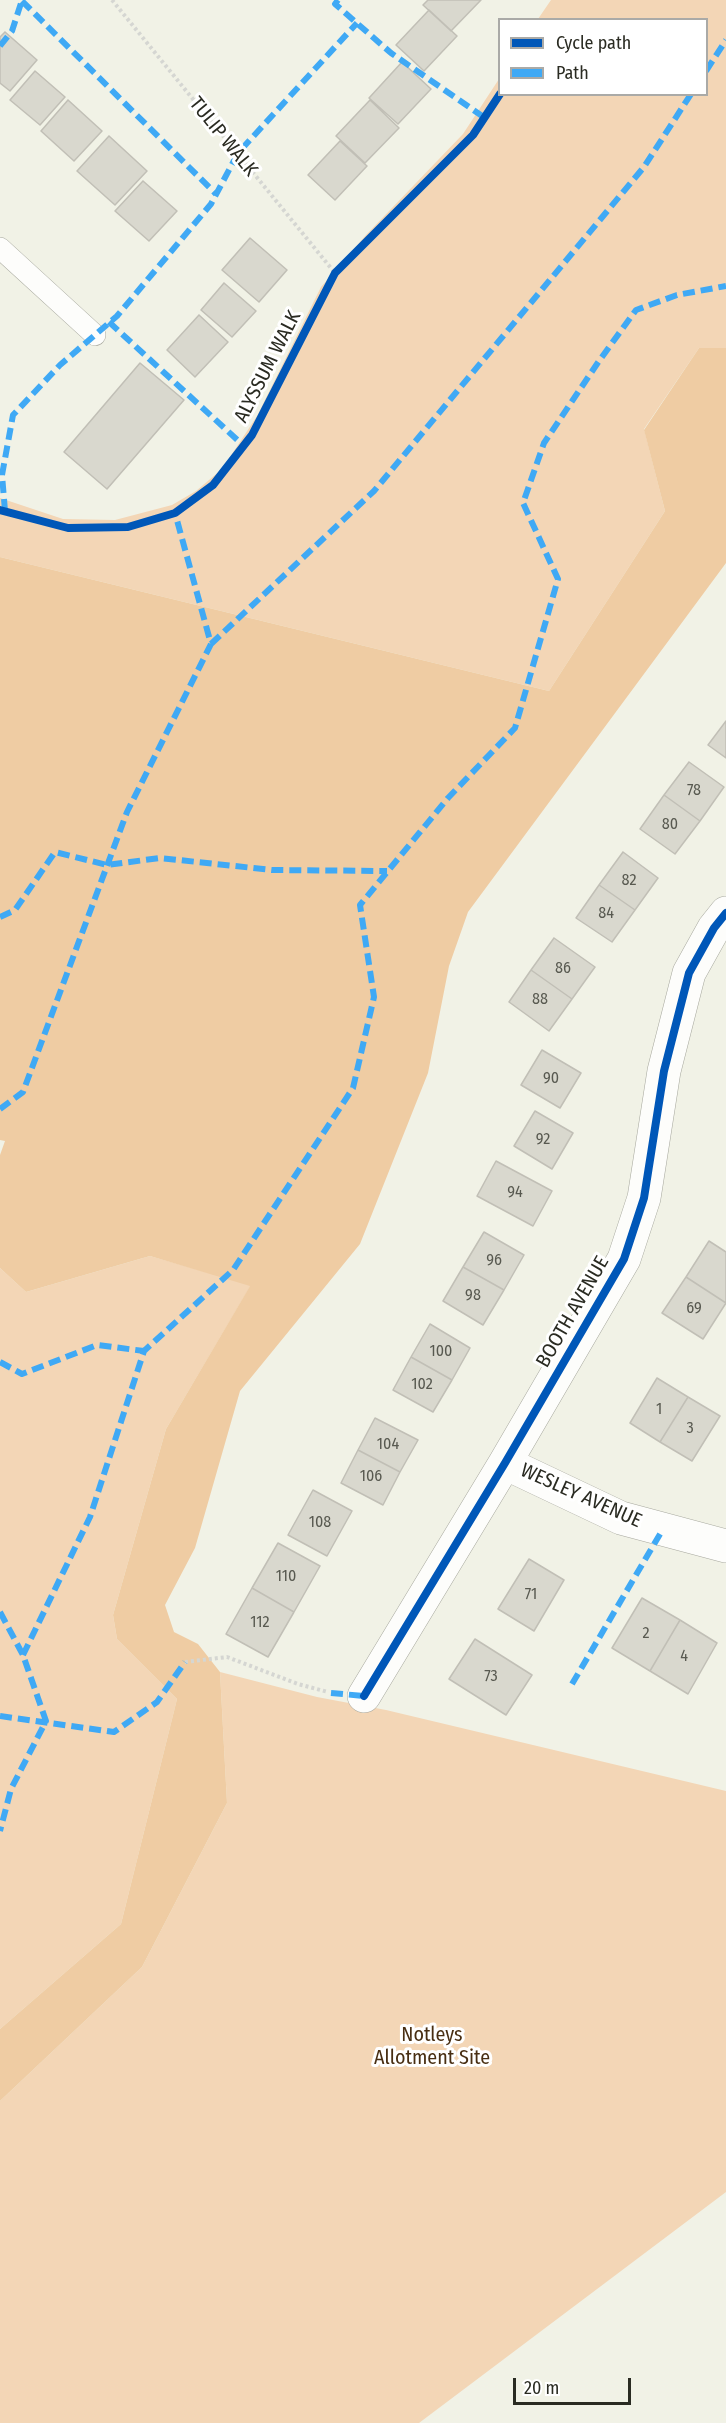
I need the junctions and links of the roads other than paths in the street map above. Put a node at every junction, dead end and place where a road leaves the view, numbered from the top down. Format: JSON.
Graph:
{"nodes":[{"id":1,"x":0,"y":248,"type":"edge"},
{"id":2,"x":95,"y":335,"type":"dead end"},
{"id":3,"x":726,"y":913,"type":"edge"},
{"id":4,"x":505,"y":1463,"type":"junction"},
{"id":5,"x":726,"y":1546,"type":"edge"},
{"id":6,"x":364,"y":1696,"type":"dead end"}],
"edges":[{"from":1,"to":2,"type":"lane"},
{"from":3,"to":4,"type":"street","name":"BOOTH AVENUE"},
{"from":4,"to":5,"type":"street","name":"WESLEY AVENUE"},
{"from":4,"to":6,"type":"street","name":"BOOTH AVENUE"}]}
